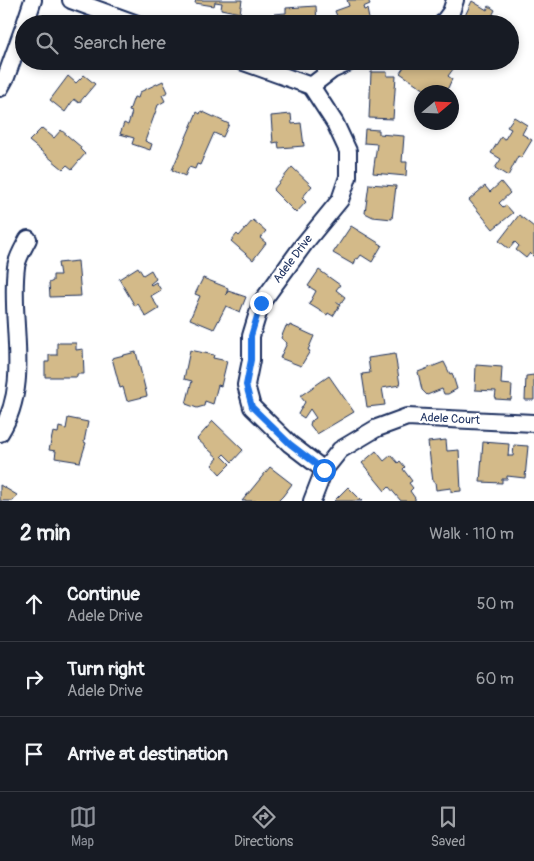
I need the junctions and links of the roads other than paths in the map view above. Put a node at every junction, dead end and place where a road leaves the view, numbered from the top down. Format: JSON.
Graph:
{"nodes":[{"id":1,"x":33,"y":0,"type":"edge"},
{"id":2,"x":71,"y":0,"type":"edge"},
{"id":3,"x":455,"y":0,"type":"edge"},
{"id":4,"x":28,"y":15,"type":"edge"},
{"id":5,"x":112,"y":15,"type":"edge"},
{"id":6,"x":449,"y":15,"type":"edge"},
{"id":7,"x":15,"y":51,"type":"edge"},
{"id":8,"x":267,"y":70,"type":"edge"},
{"id":9,"x":332,"y":70,"type":"edge"},
{"id":10,"x":311,"y":86,"type":"junction"},
{"id":11,"x":0,"y":88,"type":"edge"},
{"id":12,"x":28,"y":239,"type":"dead end"},
{"id":13,"x":534,"y":423,"type":"edge"},
{"id":14,"x":0,"y":433,"type":"edge"},
{"id":15,"x":324,"y":470,"type":"junction"},
{"id":16,"x":312,"y":501,"type":"edge"}],
"edges":[{"from":1,"to":4,"type":"street"},
{"from":2,"to":5,"type":"street"},
{"from":3,"to":6,"type":"street"},
{"from":7,"to":11,"type":"street"},
{"from":8,"to":10,"type":"street"},
{"from":9,"to":10,"type":"street"},
{"from":10,"to":15,"type":"street","name":"Adele Drive"},
{"from":12,"to":14,"type":"street"},
{"from":13,"to":15,"type":"street","name":"Adele Court"},
{"from":15,"to":16,"type":"street"}]}
